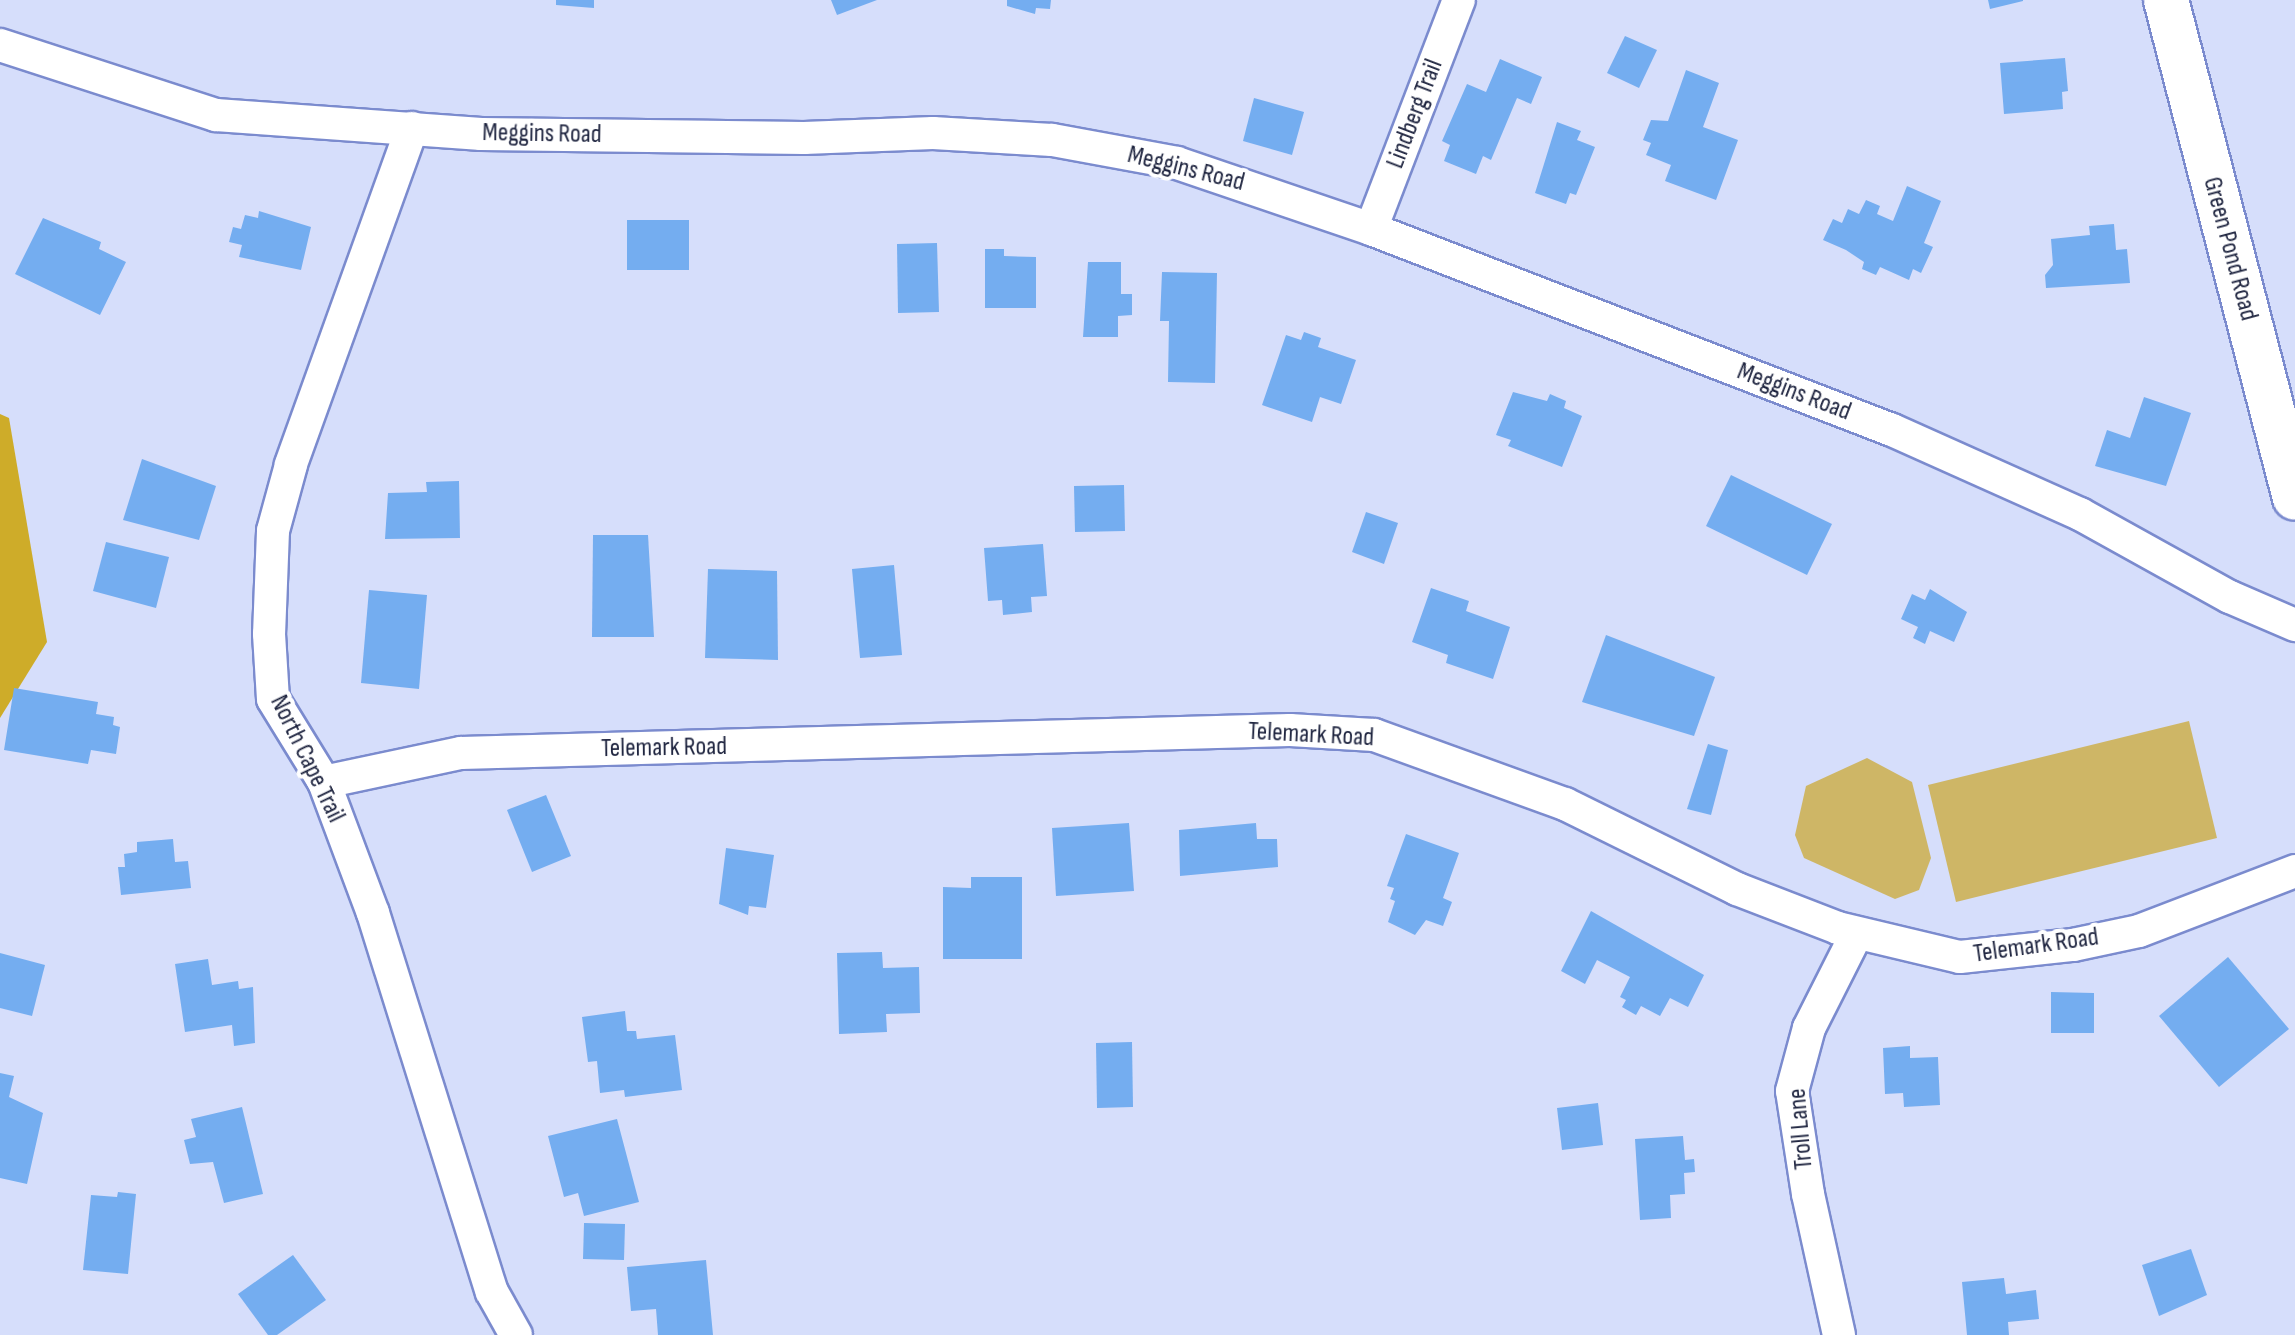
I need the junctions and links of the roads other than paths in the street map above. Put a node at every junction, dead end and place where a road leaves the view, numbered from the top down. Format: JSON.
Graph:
{"nodes":[{"id":1,"x":1459,"y":0,"type":"edge"},
{"id":2,"x":2166,"y":0,"type":"edge"},
{"id":3,"x":0,"y":45,"type":"edge"},
{"id":4,"x":412,"y":128,"type":"junction"},
{"id":5,"x":1371,"y":229,"type":"junction"},
{"id":6,"x":2295,"y":498,"type":"edge"},
{"id":7,"x":2295,"y":625,"type":"edge"},
{"id":8,"x":324,"y":782,"type":"junction"},
{"id":9,"x":2295,"y":871,"type":"edge"},
{"id":10,"x":1857,"y":933,"type":"junction"},
{"id":11,"x":516,"y":1335,"type":"edge"},
{"id":12,"x":1839,"y":1335,"type":"edge"}],
"edges":[{"from":1,"to":5,"type":"street","name":"Lindberg Trail"},
{"from":2,"to":6,"type":"main road","name":"Green Pond Road"},
{"from":3,"to":4,"type":"street","name":"Meggins Road"},
{"from":4,"to":5,"type":"street","name":"Meggins Road"},
{"from":4,"to":8,"type":"street","name":"North Cape Trail"},
{"from":5,"to":7,"type":"street","name":"Meggins Road"},
{"from":8,"to":10,"type":"street","name":"Telemark Road"},
{"from":8,"to":11,"type":"street","name":"North Cape Trail"},
{"from":9,"to":10,"type":"street","name":"Telemark Road"},
{"from":10,"to":12,"type":"street","name":"Troll Lane"}]}
